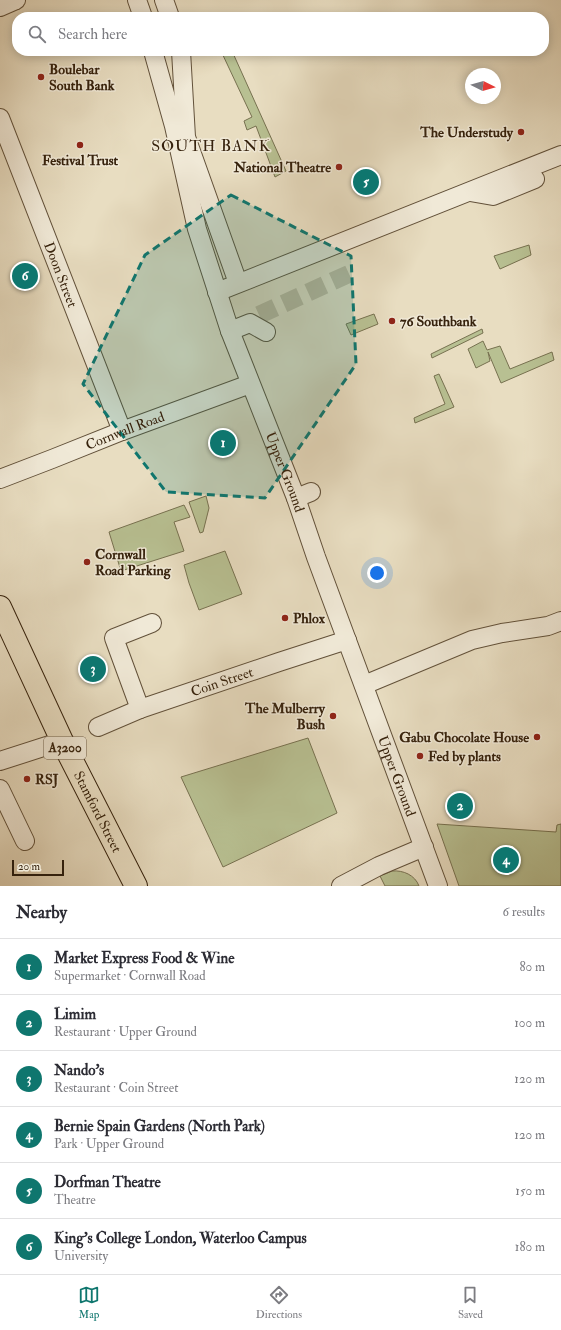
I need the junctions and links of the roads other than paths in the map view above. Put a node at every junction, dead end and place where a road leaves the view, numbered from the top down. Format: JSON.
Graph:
{"nodes":[{"id":1,"x":16,"y":0,"type":"edge"},
{"id":2,"x":137,"y":0,"type":"edge"},
{"id":3,"x":164,"y":0,"type":"edge"},
{"id":4,"x":0,"y":7,"type":"edge"},
{"id":5,"x":141,"y":12,"type":"edge"},
{"id":6,"x":168,"y":12,"type":"edge"},
{"id":7,"x":160,"y":56,"type":"edge"},
{"id":8,"x":181,"y":56,"type":"edge"},
{"id":9,"x":1,"y":124,"type":"edge"},
{"id":10,"x":561,"y":155,"type":"edge"},
{"id":11,"x":535,"y":179,"type":"dead end"},
{"id":12,"x":470,"y":192,"type":"junction"},
{"id":13,"x":238,"y":283,"type":"junction"},
{"id":14,"x":217,"y":292,"type":"junction"},
{"id":15,"x":230,"y":330,"type":"junction"},
{"id":16,"x":266,"y":332,"type":"dead end"},
{"id":17,"x":250,"y":384,"type":"junction"},
{"id":18,"x":122,"y":431,"type":"junction"},
{"id":19,"x":0,"y":479,"type":"edge"},
{"id":20,"x":0,"y":607,"type":"edge"},
{"id":21,"x":561,"y":621,"type":"edge"},
{"id":22,"x":152,"y":623,"type":"dead end"},
{"id":23,"x":347,"y":640,"type":"junction"},
{"id":24,"x":364,"y":685,"type":"junction"},
{"id":25,"x":140,"y":709,"type":"junction"},
{"id":26,"x":98,"y":727,"type":"dead end"},
{"id":27,"x":62,"y":741,"type":"junction"},
{"id":28,"x":0,"y":761,"type":"edge"},
{"id":29,"x":0,"y":789,"type":"edge"},
{"id":30,"x":25,"y":841,"type":"dead end"},
{"id":31,"x":424,"y":847,"type":"junction"},
{"id":32,"x":136,"y":886,"type":"edge"},
{"id":33,"x":341,"y":886,"type":"edge"},
{"id":34,"x":438,"y":886,"type":"edge"}],
"edges":[{"from":1,"to":4,"type":"street"},
{"from":2,"to":5,"type":"street"},
{"from":3,"to":6,"type":"street"},
{"from":7,"to":14,"type":"street","name":"Upper Ground"},
{"from":8,"to":13,"type":"street"},
{"from":9,"to":18,"type":"street","name":"Doon Street"},
{"from":10,"to":12,"type":"street"},
{"from":11,"to":12,"type":"street"},
{"from":12,"to":13,"type":"street"},
{"from":13,"to":14,"type":"street"},
{"from":14,"to":15,"type":"street","name":"Upper Ground"},
{"from":15,"to":16,"type":"street"},
{"from":15,"to":17,"type":"street","name":"Upper Ground"},
{"from":17,"to":18,"type":"street","name":"Cornwall Road"},
{"from":17,"to":23,"type":"street","name":"Upper Ground"},
{"from":18,"to":19,"type":"street","name":"Cornwall Road"},
{"from":20,"to":27,"type":"main road","name":"Stamford Street","number":"A3200"},
{"from":21,"to":24,"type":"street"},
{"from":22,"to":25,"type":"street"},
{"from":23,"to":24,"type":"street","name":"Upper Ground"},
{"from":23,"to":25,"type":"street","name":"Coin Street"},
{"from":24,"to":31,"type":"street","name":"Upper Ground"},
{"from":25,"to":26,"type":"street","name":"Coin Street"},
{"from":27,"to":28,"type":"street"},
{"from":27,"to":32,"type":"main road","name":"Stamford Street","number":"A3200"},
{"from":29,"to":30,"type":"street"},
{"from":31,"to":33,"type":"street"},
{"from":31,"to":34,"type":"street","name":"Upper Ground"}]}
